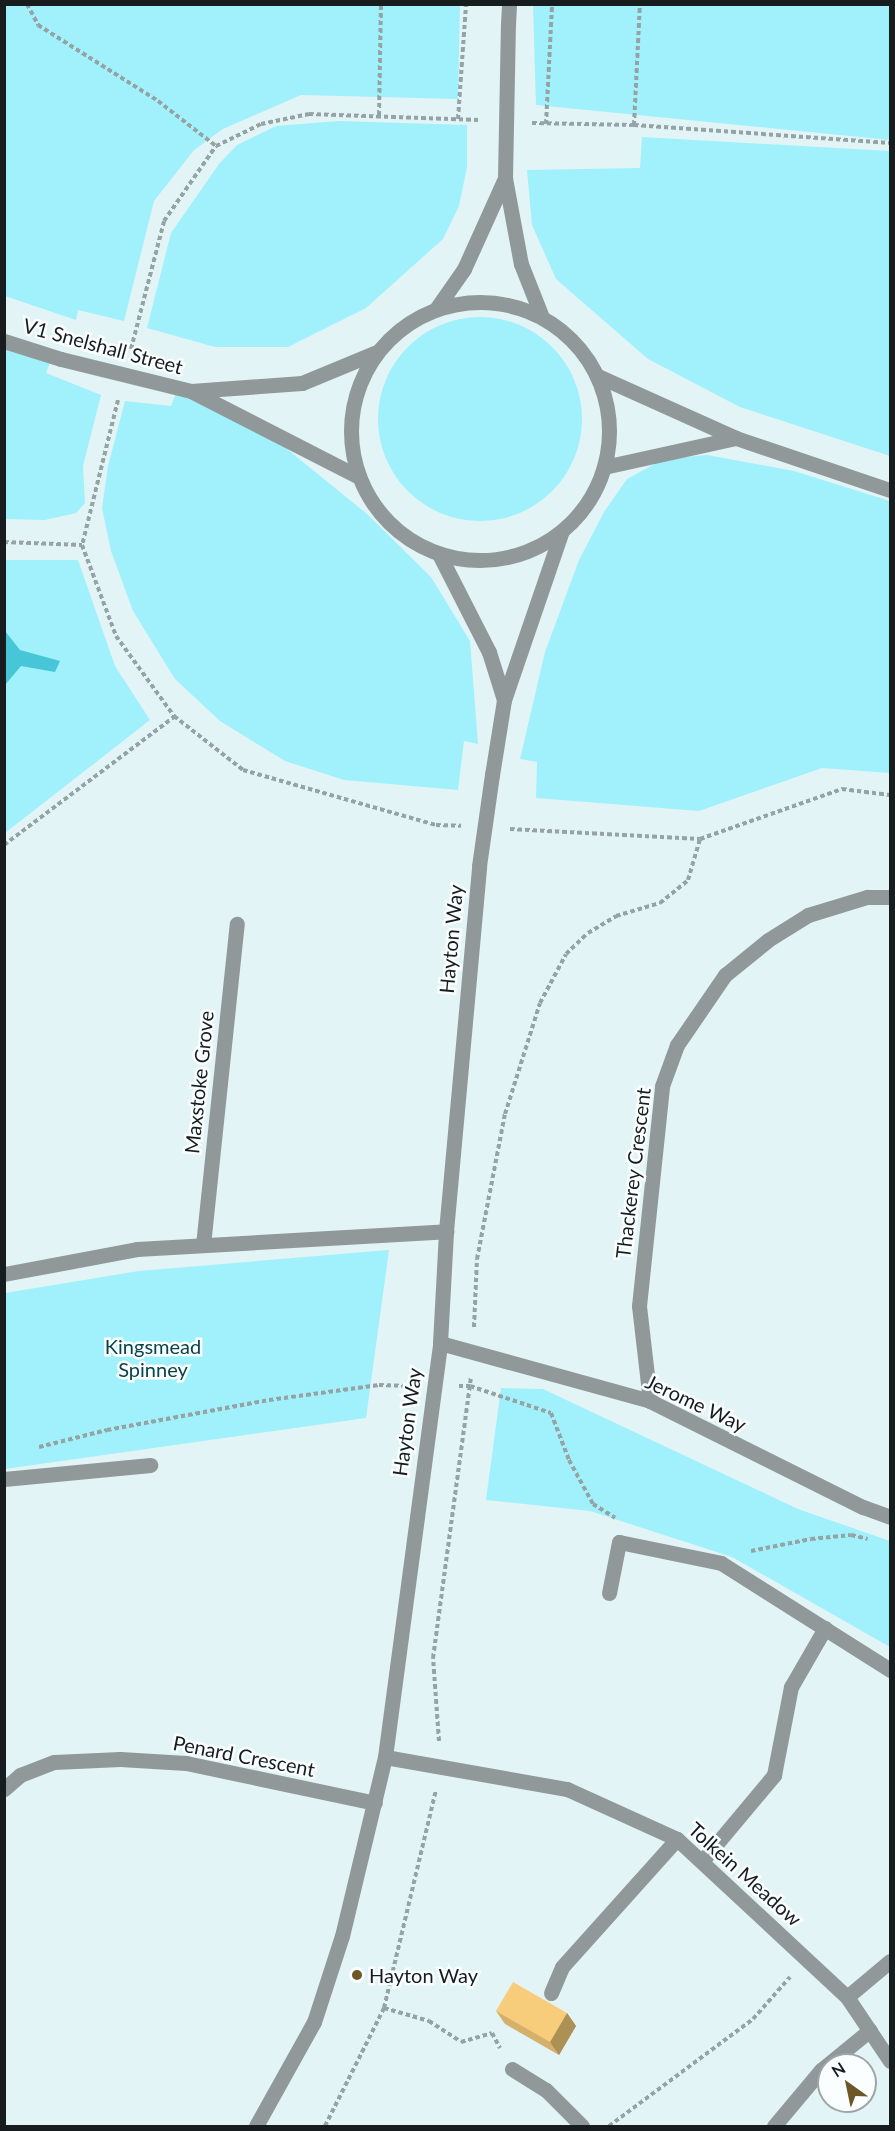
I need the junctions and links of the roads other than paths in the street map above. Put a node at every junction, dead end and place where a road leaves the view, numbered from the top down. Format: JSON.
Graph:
{"nodes":[{"id":1,"x":508,"y":4,"type":"edge"},
{"id":2,"x":505,"y":178,"type":"junction"},
{"id":3,"x":436,"y":309,"type":"junction"},
{"id":4,"x":542,"y":317,"type":"junction"},
{"id":5,"x":4,"y":341,"type":"edge"},
{"id":6,"x":377,"y":352,"type":"junction"},
{"id":7,"x":598,"y":376,"type":"junction"},
{"id":8,"x":191,"y":391,"type":"junction"},
{"id":9,"x":736,"y":438,"type":"junction"},
{"id":10,"x":604,"y":468,"type":"junction"},
{"id":11,"x":359,"y":477,"type":"junction"},
{"id":12,"x":891,"y":490,"type":"edge"},
{"id":13,"x":562,"y":531,"type":"junction"},
{"id":14,"x":439,"y":554,"type":"junction"},
{"id":15,"x":504,"y":700,"type":"junction"},
{"id":16,"x":891,"y":897,"type":"edge"},
{"id":17,"x":237,"y":924,"type":"dead end"},
{"id":18,"x":446,"y":1231,"type":"junction"},
{"id":19,"x":203,"y":1245,"type":"junction"},
{"id":20,"x":4,"y":1274,"type":"edge"},
{"id":21,"x":440,"y":1343,"type":"junction"},
{"id":22,"x":650,"y":1401,"type":"junction"},
{"id":23,"x":150,"y":1465,"type":"dead end"},
{"id":24,"x":4,"y":1479,"type":"edge"},
{"id":25,"x":891,"y":1517,"type":"edge"},
{"id":26,"x":609,"y":1593,"type":"dead end"},
{"id":27,"x":825,"y":1628,"type":"junction"},
{"id":28,"x":891,"y":1670,"type":"edge"},
{"id":29,"x":385,"y":1757,"type":"junction"},
{"id":30,"x":4,"y":1789,"type":"edge"},
{"id":31,"x":375,"y":1803,"type":"junction"},
{"id":32,"x":677,"y":1839,"type":"junction"},
{"id":33,"x":703,"y":1860,"type":"junction"},
{"id":34,"x":891,"y":1961,"type":"edge"},
{"id":35,"x":551,"y":1993,"type":"dead end"},
{"id":36,"x":847,"y":1997,"type":"junction"},
{"id":37,"x":870,"y":2030,"type":"junction"},
{"id":38,"x":891,"y":2061,"type":"edge"},
{"id":39,"x":512,"y":2069,"type":"road end"},
{"id":40,"x":255,"y":2127,"type":"edge"},
{"id":41,"x":582,"y":2127,"type":"edge"},
{"id":42,"x":774,"y":2127,"type":"edge"}],
"edges":[{"from":1,"to":2,"type":"street","bridge":true},
{"from":2,"to":3,"type":"street"},
{"from":2,"to":4,"type":"street"},
{"from":3,"to":4,"type":"street"},
{"from":3,"to":6,"type":"street"},
{"from":4,"to":7,"type":"street"},
{"from":5,"to":8,"type":"street","name":"V1 Snelshall Street","bridge":true},
{"from":6,"to":8,"type":"street","name":"V1 Snelshall Street"},
{"from":6,"to":11,"type":"street"},
{"from":7,"to":9,"type":"street"},
{"from":7,"to":10,"type":"street"},
{"from":8,"to":11,"type":"street","name":"V1 Snelshall Street"},
{"from":9,"to":10,"type":"street"},
{"from":9,"to":12,"type":"street"},
{"from":10,"to":13,"type":"street"},
{"from":11,"to":14,"type":"street"},
{"from":13,"to":14,"type":"street"},
{"from":13,"to":15,"type":"street","name":"Hayton Way"},
{"from":14,"to":15,"type":"street","name":"Hayton Way"},
{"from":15,"to":18,"type":"street","name":"Hayton Way","bridge":true},
{"from":16,"to":22,"type":"street","name":"Thackerey Crescent"},
{"from":17,"to":19,"type":"street","name":"Maxstoke Grove"},
{"from":18,"to":19,"type":"street"},
{"from":18,"to":21,"type":"street","name":"Hayton Way"},
{"from":19,"to":20,"type":"street"},
{"from":21,"to":22,"type":"street","name":"Jerome Way"},
{"from":21,"to":29,"type":"street","name":"Hayton Way"},
{"from":22,"to":25,"type":"street","name":"Jerome Way"},
{"from":23,"to":24,"type":"street"},
{"from":26,"to":27,"type":"street"},
{"from":27,"to":28,"type":"street"},
{"from":27,"to":33,"type":"street"},
{"from":29,"to":31,"type":"street","name":"Hayton Way"},
{"from":29,"to":32,"type":"street","name":"Tolkein Meadow"},
{"from":30,"to":31,"type":"street","name":"Penard Crescent"},
{"from":31,"to":40,"type":"street","name":"Hayton Way"},
{"from":32,"to":33,"type":"street","name":"Tolkein Meadow"},
{"from":32,"to":35,"type":"street"},
{"from":33,"to":36,"type":"street","name":"Tolkein Meadow"},
{"from":34,"to":36,"type":"street"},
{"from":36,"to":37,"type":"street","name":"Tolkein Meadow"},
{"from":37,"to":38,"type":"street","name":"Tolkein Meadow"},
{"from":37,"to":42,"type":"street"},
{"from":39,"to":41,"type":"street"}]}
